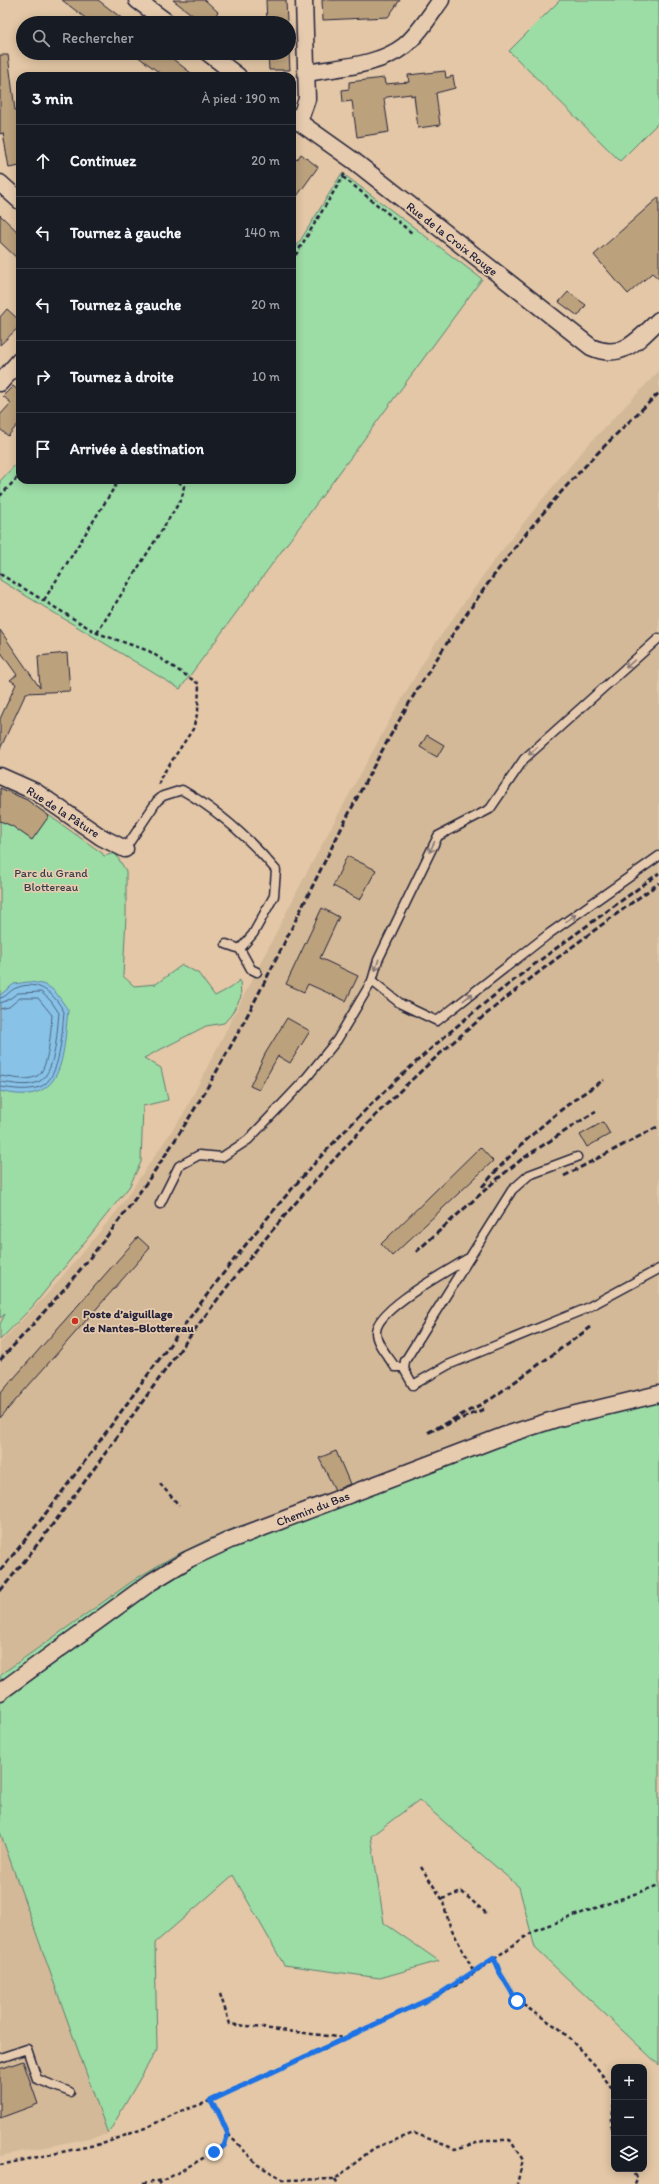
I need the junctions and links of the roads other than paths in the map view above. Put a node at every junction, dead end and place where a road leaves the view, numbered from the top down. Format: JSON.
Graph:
{"nodes":[{"id":1,"x":304,"y":0,"type":"edge"},
{"id":2,"x":441,"y":0,"type":"edge"},
{"id":3,"x":147,"y":3,"type":"edge"},
{"id":4,"x":161,"y":16,"type":"edge"},
{"id":5,"x":217,"y":60,"type":"edge"},
{"id":6,"x":233,"y":72,"type":"edge"},
{"id":7,"x":308,"y":73,"type":"junction"},
{"id":8,"x":296,"y":118,"type":"edge"},
{"id":9,"x":296,"y":121,"type":"edge"},
{"id":10,"x":0,"y":183,"type":"edge"},
{"id":11,"x":16,"y":197,"type":"edge"},
{"id":12,"x":659,"y":320,"type":"edge"},
{"id":13,"x":16,"y":365,"type":"edge"},
{"id":14,"x":0,"y":383,"type":"edge"},
{"id":15,"x":659,"y":638,"type":"edge"},
{"id":16,"x":0,"y":776,"type":"edge"},
{"id":17,"x":125,"y":849,"type":"joint"},
{"id":18,"x":659,"y":856,"type":"edge"},
{"id":19,"x":226,"y":944,"type":"dead end"},
{"id":20,"x":240,"y":949,"type":"junction"},
{"id":21,"x":257,"y":972,"type":"dead end"},
{"id":22,"x":372,"y":981,"type":"junction"},
{"id":23,"x":577,"y":1157,"type":"dead end"},
{"id":24,"x":160,"y":1204,"type":"dead end"},
{"id":25,"x":469,"y":1258,"type":"junction"},
{"id":26,"x":659,"y":1269,"type":"edge"},
{"id":27,"x":404,"y":1367,"type":"junction"},
{"id":28,"x":659,"y":1394,"type":"edge"},
{"id":29,"x":0,"y":1692,"type":"edge"},
{"id":30,"x":0,"y":2058,"type":"edge"},
{"id":31,"x":70,"y":2092,"type":"dead end"}],
"edges":[{"from":1,"to":7,"type":"street"},
{"from":2,"to":7,"type":"street"},
{"from":3,"to":4,"type":"street"},
{"from":5,"to":6,"type":"street"},
{"from":7,"to":8,"type":"street"},
{"from":9,"to":12,"type":"street","name":"Rue de la Croix Rouge"},
{"from":10,"to":11,"type":"street"},
{"from":13,"to":14,"type":"street"},
{"from":15,"to":22,"type":"lane","one_way":true},
{"from":16,"to":17,"type":"street","name":"Rue de la Pâture"},
{"from":17,"to":20,"type":"lane"},
{"from":22,"to":18,"type":"lane","one_way":true},
{"from":19,"to":20,"type":"lane"},
{"from":20,"to":21,"type":"lane"},
{"from":22,"to":24,"type":"lane"},
{"from":23,"to":25,"type":"lane"},
{"from":25,"to":27,"type":"lane"},
{"from":25,"to":27,"type":"lane"},
{"from":26,"to":27,"type":"lane"},
{"from":28,"to":29,"type":"street","name":"Chemin du Bas"},
{"from":30,"to":31,"type":"lane"}]}
